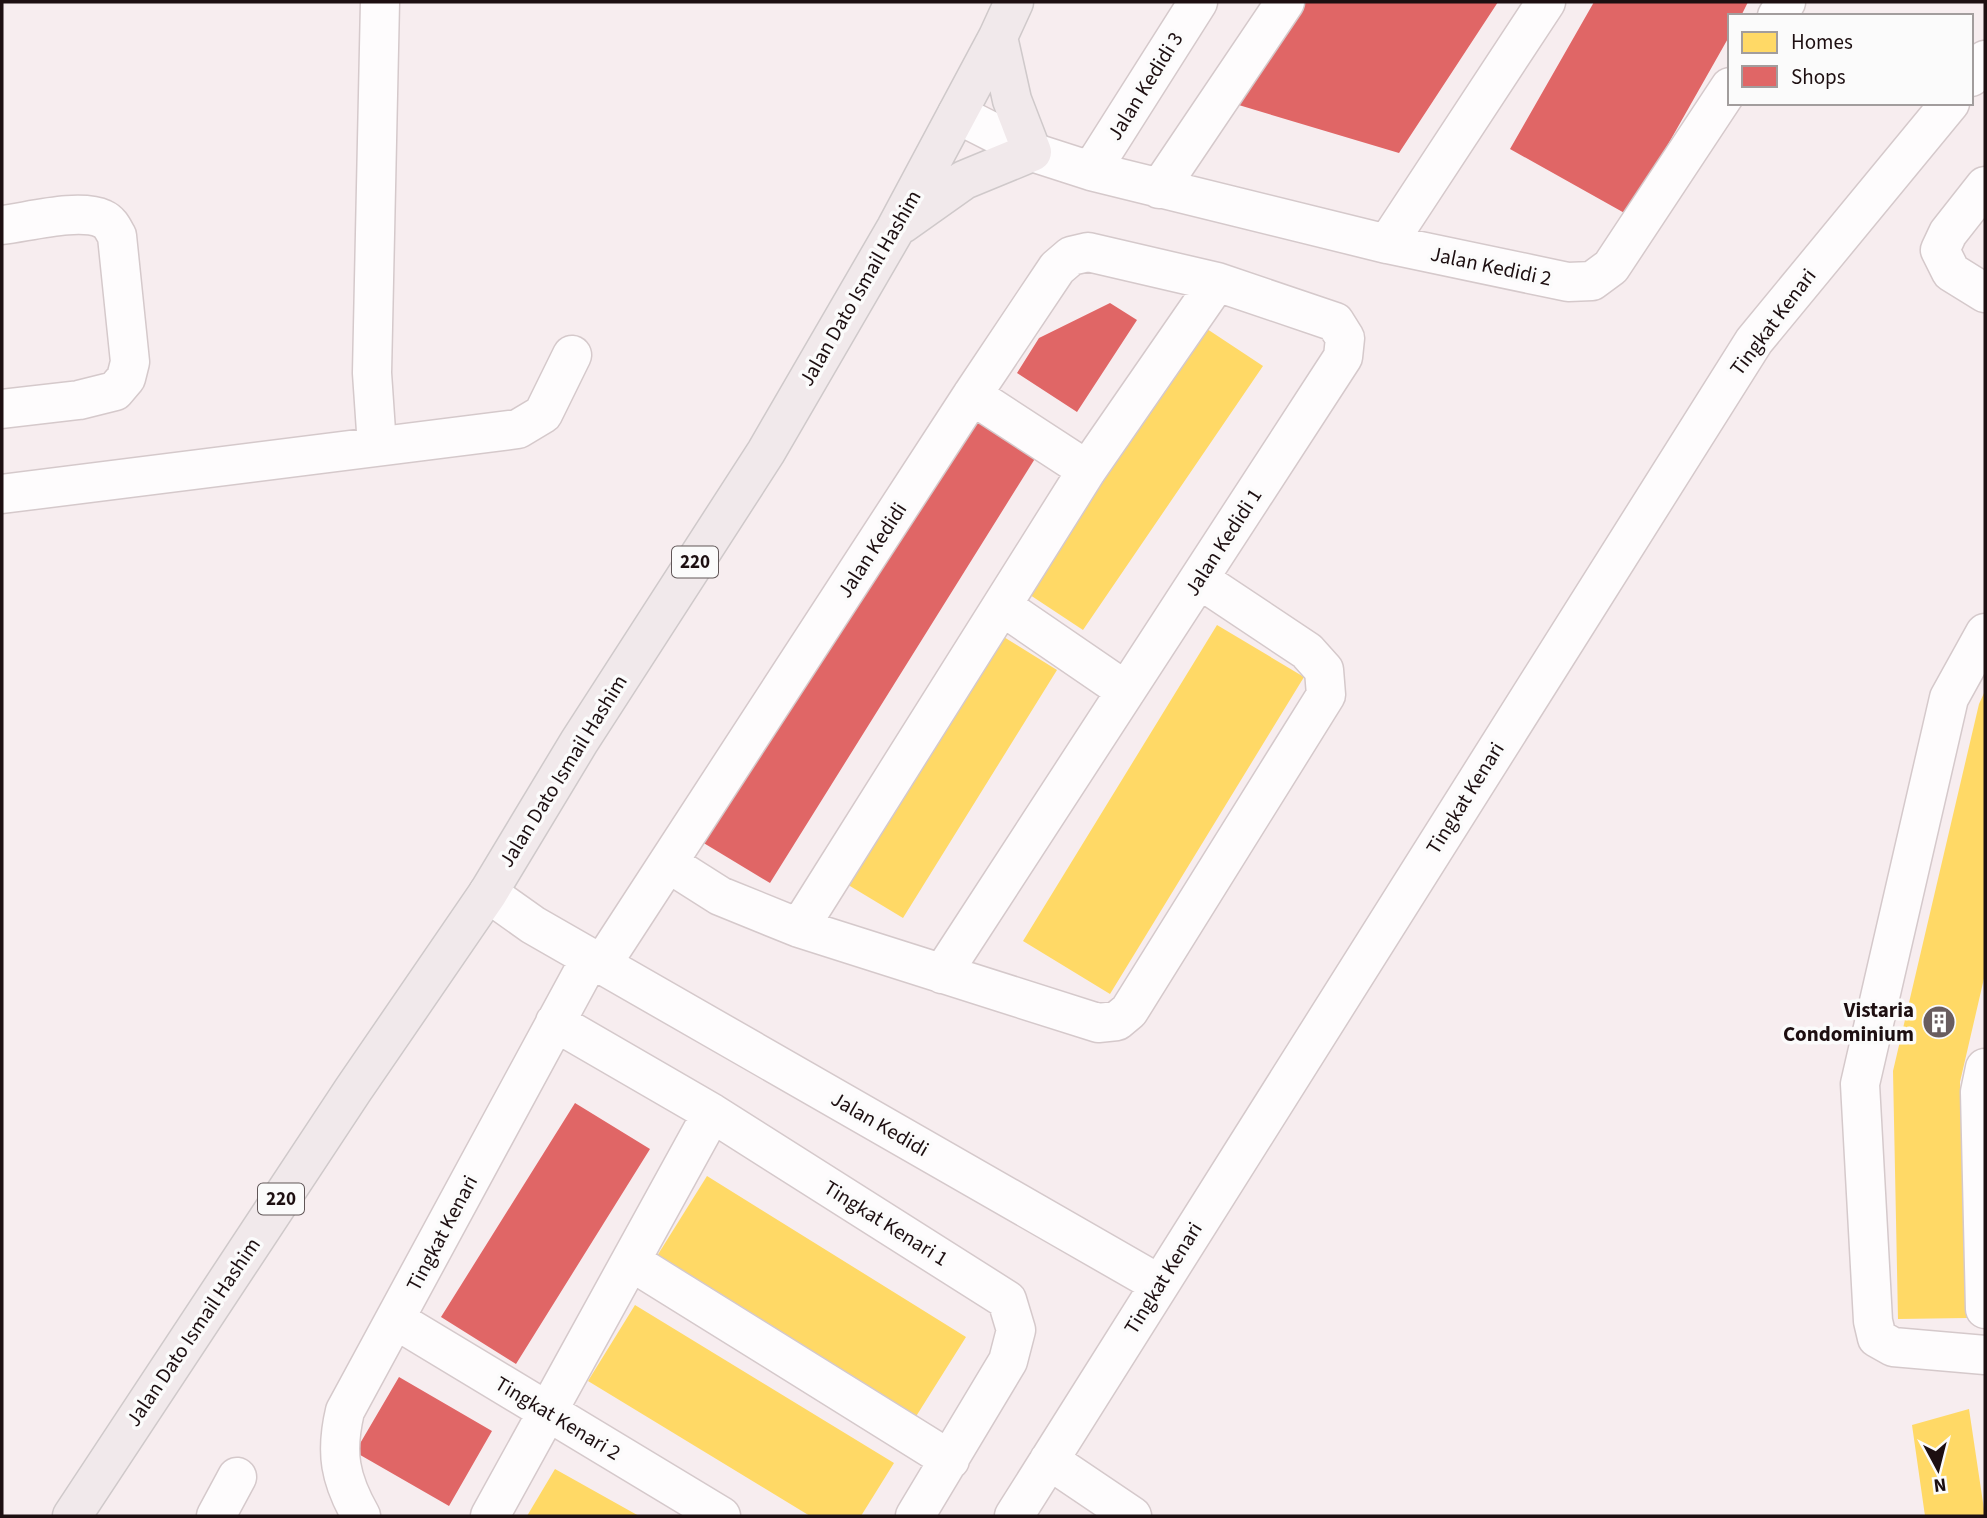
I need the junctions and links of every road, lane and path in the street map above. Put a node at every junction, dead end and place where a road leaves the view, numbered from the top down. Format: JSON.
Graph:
{"nodes":[{"id":1,"x":380,"y":2,"type":"edge"},
{"id":2,"x":1014,"y":2,"type":"edge"},
{"id":3,"x":1198,"y":2,"type":"edge"},
{"id":4,"x":1285,"y":2,"type":"edge"},
{"id":5,"x":1546,"y":2,"type":"edge"},
{"id":6,"x":998,"y":37,"type":"junction"},
{"id":7,"x":1985,"y":60,"type":"edge"},
{"id":8,"x":1973,"y":75,"type":"edge"},
{"id":9,"x":1728,"y":90,"type":"edge"},
{"id":10,"x":1948,"y":105,"type":"edge"},
{"id":11,"x":957,"y":114,"type":"junction"},
{"id":12,"x":1032,"y":152,"type":"junction"},
{"id":13,"x":1091,"y":171,"type":"junction"},
{"id":14,"x":1985,"y":186,"type":"edge"},
{"id":15,"x":1159,"y":189,"type":"junction"},
{"id":16,"x":2,"y":225,"type":"edge"},
{"id":17,"x":896,"y":228,"type":"junction"},
{"id":18,"x":1387,"y":244,"type":"junction"},
{"id":19,"x":1088,"y":252,"type":"joint"},
{"id":20,"x":1217,"y":282,"type":"junction"},
{"id":21,"x":1985,"y":293,"type":"edge"},
{"id":22,"x":572,"y":355,"type":"dead end"},
{"id":23,"x":972,"y":395,"type":"junction"},
{"id":24,"x":2,"y":409,"type":"edge"},
{"id":25,"x":377,"y":446,"type":"junction"},
{"id":26,"x":1087,"y":471,"type":"junction"},
{"id":27,"x":2,"y":494,"type":"edge"},
{"id":28,"x":1199,"y":579,"type":"junction"},
{"id":29,"x":1002,"y":606,"type":"junction"},
{"id":30,"x":1985,"y":633,"type":"edge"},
{"id":31,"x":1126,"y":691,"type":"junction"},
{"id":32,"x":668,"y":863,"type":"junction"},
{"id":33,"x":488,"y":893,"type":"junction"},
{"id":34,"x":799,"y":928,"type":"junction"},
{"id":35,"x":597,"y":961,"type":"junction"},
{"id":36,"x":942,"y":974,"type":"junction"},
{"id":37,"x":555,"y":1023,"type":"junction"},
{"id":38,"x":1985,"y":1068,"type":"edge"},
{"id":39,"x":712,"y":1113,"type":"junction"},
{"id":40,"x":632,"y":1262,"type":"junction"},
{"id":41,"x":1159,"y":1284,"type":"junction"},
{"id":42,"x":1985,"y":1309,"type":"edge"},
{"id":43,"x":396,"y":1320,"type":"junction"},
{"id":44,"x":1985,"y":1355,"type":"edge"},
{"id":45,"x":547,"y":1412,"type":"junction"},
{"id":46,"x":950,"y":1460,"type":"junction"},
{"id":47,"x":1049,"y":1460,"type":"junction"},
{"id":48,"x":237,"y":1477,"type":"dead end"},
{"id":49,"x":72,"y":1516,"type":"edge"},
{"id":50,"x":216,"y":1516,"type":"edge"},
{"id":51,"x":361,"y":1516,"type":"edge"},
{"id":52,"x":490,"y":1516,"type":"edge"},
{"id":53,"x":721,"y":1516,"type":"edge"},
{"id":54,"x":915,"y":1516,"type":"edge"},
{"id":55,"x":1014,"y":1516,"type":"edge"},
{"id":56,"x":1132,"y":1516,"type":"edge"}],
"edges":[{"from":1,"to":25,"type":"street"},
{"from":2,"to":6,"type":"main road","name":"Jalan Dato Ismail Hashim","number":"220"},
{"from":3,"to":13,"type":"street","name":"Jalan Kedidi 3"},
{"from":4,"to":15,"type":"street"},
{"from":5,"to":18,"type":"street"},
{"from":6,"to":11,"type":"main road","name":"Jalan Dato Ismail Hashim","number":"220"},
{"from":6,"to":12,"type":"main road"},
{"from":7,"to":8,"type":"street"},
{"from":9,"to":18,"type":"street","name":"Jalan Kedidi 2"},
{"from":10,"to":41,"type":"street","name":"Tingkat Kenari"},
{"from":11,"to":12,"type":"street","name":"Jalan Kedidi 2"},
{"from":11,"to":17,"type":"main road","name":"Jalan Dato Ismail Hashim","number":"220"},
{"from":12,"to":13,"type":"street","name":"Jalan Kedidi 2"},
{"from":12,"to":17,"type":"main road"},
{"from":13,"to":15,"type":"street","name":"Jalan Kedidi 2"},
{"from":14,"to":21,"type":"street"},
{"from":15,"to":18,"type":"street","name":"Jalan Kedidi 2"},
{"from":16,"to":24,"type":"street"},
{"from":17,"to":33,"type":"main road","name":"Jalan Dato Ismail Hashim","number":"220"},
{"from":19,"to":20,"type":"street","name":"Jalan Kedidi 1"},
{"from":19,"to":23,"type":"street","name":"Jalan Kedidi"},
{"from":20,"to":26,"type":"street"},
{"from":20,"to":28,"type":"street","name":"Jalan Kedidi 1"},
{"from":22,"to":25,"type":"street"},
{"from":23,"to":26,"type":"street"},
{"from":23,"to":32,"type":"street","name":"Jalan Kedidi"},
{"from":25,"to":27,"type":"street"},
{"from":26,"to":29,"type":"street"},
{"from":28,"to":31,"type":"street","name":"Jalan Kedidi 1"},
{"from":28,"to":36,"type":"street"},
{"from":29,"to":31,"type":"street"},
{"from":29,"to":34,"type":"street"},
{"from":30,"to":44,"type":"street"},
{"from":31,"to":36,"type":"street","name":"Jalan Kedidi 1"},
{"from":32,"to":34,"type":"street"},
{"from":32,"to":35,"type":"street","name":"Jalan Kedidi"},
{"from":33,"to":35,"type":"street","name":"Jalan Kedidi"},
{"from":33,"to":49,"type":"main road","name":"Jalan Dato Ismail Hashim","number":"220"},
{"from":34,"to":36,"type":"street"},
{"from":35,"to":37,"type":"street","name":"Tingkat Kenari"},
{"from":35,"to":41,"type":"street","name":"Jalan Kedidi"},
{"from":37,"to":39,"type":"street","name":"Tingkat Kenari 1"},
{"from":37,"to":43,"type":"street","name":"Tingkat Kenari"},
{"from":38,"to":42,"type":"street"},
{"from":39,"to":40,"type":"street"},
{"from":39,"to":46,"type":"street","name":"Tingkat Kenari 1"},
{"from":40,"to":45,"type":"street"},
{"from":40,"to":46,"type":"street"},
{"from":41,"to":47,"type":"street","name":"Tingkat Kenari"},
{"from":43,"to":45,"type":"street","name":"Tingkat Kenari 2"},
{"from":43,"to":51,"type":"street","name":"Tingkat Kenari"},
{"from":45,"to":52,"type":"street"},
{"from":45,"to":53,"type":"street","name":"Tingkat Kenari 2"},
{"from":46,"to":54,"type":"street","name":"Tingkat Kenari 1"},
{"from":47,"to":55,"type":"street","name":"Tingkat Kenari"},
{"from":47,"to":56,"type":"street"},
{"from":48,"to":50,"type":"street"}]}
